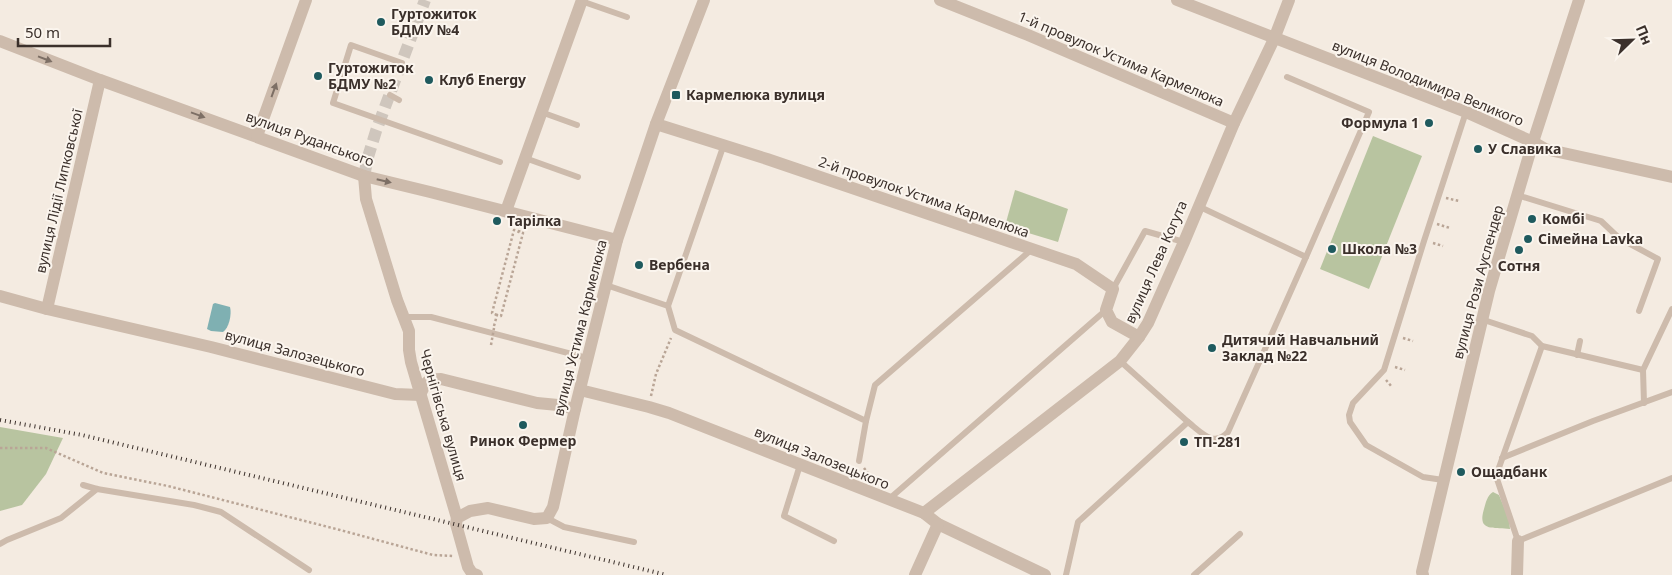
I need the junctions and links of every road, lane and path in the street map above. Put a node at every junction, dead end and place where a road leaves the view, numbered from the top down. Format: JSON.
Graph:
{"nodes":[{"id":1,"x":306,"y":0,"type":"edge"},
{"id":2,"x":582,"y":0,"type":"edge"},
{"id":3,"x":704,"y":0,"type":"edge"},
{"id":4,"x":940,"y":0,"type":"edge"},
{"id":5,"x":1177,"y":0,"type":"edge"},
{"id":6,"x":1290,"y":0,"type":"edge"},
{"id":7,"x":1578,"y":0,"type":"edge"},
{"id":8,"x":627,"y":17,"type":"dead end"},
{"id":9,"x":1274,"y":39,"type":"junction"},
{"id":10,"x":0,"y":41,"type":"edge"},
{"id":11,"x":402,"y":63,"type":"dead end"},
{"id":12,"x":1288,"y":76,"type":"dead end"},
{"id":13,"x":100,"y":80,"type":"junction"},
{"id":14,"x":390,"y":96,"type":"dead end"},
{"id":15,"x":399,"y":100,"type":"dead end"},
{"id":16,"x":542,"y":112,"type":"junction"},
{"id":17,"x":1466,"y":112,"type":"junction"},
{"id":18,"x":656,"y":124,"type":"junction"},
{"id":19,"x":1234,"y":124,"type":"junction"},
{"id":20,"x":577,"y":125,"type":"dead end"},
{"id":21,"x":257,"y":136,"type":"junction"},
{"id":22,"x":1533,"y":142,"type":"junction"},
{"id":23,"x":723,"y":147,"type":"junction"},
{"id":24,"x":525,"y":158,"type":"junction"},
{"id":25,"x":500,"y":162,"type":"dead end"},
{"id":26,"x":364,"y":176,"type":"junction"},
{"id":27,"x":578,"y":177,"type":"dead end"},
{"id":28,"x":1672,"y":177,"type":"edge"},
{"id":29,"x":1517,"y":195,"type":"junction"},
{"id":30,"x":1439,"y":196,"type":"junction"},
{"id":31,"x":1459,"y":201,"type":"dead end"},
{"id":32,"x":1198,"y":206,"type":"junction"},
{"id":33,"x":506,"y":211,"type":"junction"},
{"id":34,"x":523,"y":215,"type":"junction"},
{"id":35,"x":518,"y":232,"type":"junction"},
{"id":36,"x":617,"y":240,"type":"junction"},
{"id":37,"x":1184,"y":242,"type":"junction"},
{"id":38,"x":1031,"y":250,"type":"junction"},
{"id":39,"x":1306,"y":257,"type":"junction"},
{"id":40,"x":606,"y":285,"type":"junction"},
{"id":41,"x":1113,"y":289,"type":"junction"},
{"id":42,"x":0,"y":296,"type":"edge"},
{"id":43,"x":668,"y":306,"type":"junction"},
{"id":44,"x":46,"y":309,"type":"junction"},
{"id":45,"x":1672,"y":309,"type":"edge"},
{"id":46,"x":1106,"y":310,"type":"junction"},
{"id":47,"x":1639,"y":311,"type":"dead end"},
{"id":48,"x":497,"y":314,"type":"junction"},
{"id":49,"x":403,"y":317,"type":"junction"},
{"id":50,"x":1481,"y":319,"type":"junction"},
{"id":51,"x":675,"y":330,"type":"junction"},
{"id":52,"x":1139,"y":337,"type":"junction"},
{"id":53,"x":1580,"y":341,"type":"dead end"},
{"id":54,"x":491,"y":345,"type":"dead end"},
{"id":55,"x":1542,"y":346,"type":"junction"},
{"id":56,"x":1577,"y":355,"type":"junction"},
{"id":57,"x":588,"y":358,"type":"junction"},
{"id":58,"x":1120,"y":361,"type":"junction"},
{"id":59,"x":1643,"y":370,"type":"junction"},
{"id":60,"x":580,"y":390,"type":"junction"},
{"id":61,"x":1672,"y":392,"type":"edge"},
{"id":62,"x":420,"y":395,"type":"junction"},
{"id":63,"x":1644,"y":403,"type":"junction"},
{"id":64,"x":649,"y":407,"type":"junction"},
{"id":65,"x":575,"y":409,"type":"junction"},
{"id":66,"x":866,"y":421,"type":"junction"},
{"id":67,"x":1188,"y":422,"type":"junction"},
{"id":68,"x":0,"y":448,"type":"edge"},
{"id":69,"x":1502,"y":458,"type":"junction"},
{"id":70,"x":859,"y":461,"type":"joint"},
{"id":71,"x":800,"y":465,"type":"junction"},
{"id":72,"x":1672,"y":478,"type":"edge"},
{"id":73,"x":1443,"y":480,"type":"junction"},
{"id":74,"x":875,"y":482,"type":"dead end"},
{"id":75,"x":83,"y":485,"type":"dead end"},
{"id":76,"x":97,"y":489,"type":"junction"},
{"id":77,"x":888,"y":500,"type":"junction"},
{"id":78,"x":924,"y":514,"type":"junction"},
{"id":79,"x":457,"y":518,"type":"junction"},
{"id":80,"x":548,"y":518,"type":"junction"},
{"id":81,"x":938,"y":524,"type":"junction"},
{"id":82,"x":1240,"y":534,"type":"dead end"},
{"id":83,"x":834,"y":541,"type":"dead end"},
{"id":84,"x":1518,"y":541,"type":"junction"},
{"id":85,"x":634,"y":542,"type":"dead end"},
{"id":86,"x":0,"y":544,"type":"edge"},
{"id":87,"x":465,"y":557,"type":"junction"},
{"id":88,"x":309,"y":570,"type":"dead end"},
{"id":89,"x":476,"y":575,"type":"edge"},
{"id":90,"x":915,"y":575,"type":"edge"},
{"id":91,"x":1045,"y":575,"type":"edge"},
{"id":92,"x":1066,"y":575,"type":"edge"},
{"id":93,"x":1194,"y":575,"type":"edge"},
{"id":94,"x":1423,"y":575,"type":"edge"},
{"id":95,"x":1517,"y":575,"type":"edge"}],
"edges":[{"from":21,"to":1,"type":"street","one_way":true},
{"from":2,"to":8,"type":"lane"},
{"from":2,"to":16,"type":"street"},
{"from":3,"to":18,"type":"street","name":"вулиця Устима Кармелюка"},
{"from":4,"to":19,"type":"street","name":"1-й провулок Устима Кармелюка"},
{"from":5,"to":9,"type":"street","name":"вулиця Володимира Великого"},
{"from":6,"to":9,"type":"street","name":"вулиця Лева Когута"},
{"from":7,"to":22,"type":"street","name":"вулиця Рози Ауслендер"},
{"from":9,"to":17,"type":"street","name":"вулиця Володимира Великого"},
{"from":9,"to":19,"type":"street","name":"вулиця Лева Когута"},
{"from":10,"to":13,"type":"street","name":"вулиця Руданського","one_way":true},
{"from":11,"to":25,"type":"lane"},
{"from":12,"to":39,"type":"lane"},
{"from":13,"to":21,"type":"street","name":"вулиця Руданського","one_way":true},
{"from":13,"to":44,"type":"street","name":"вулиця Лідії Липковської"},
{"from":14,"to":15,"type":"lane"},
{"from":16,"to":20,"type":"lane"},
{"from":16,"to":24,"type":"street"},
{"from":17,"to":22,"type":"street","name":"вулиця Володимира Великого"},
{"from":17,"to":30,"type":"lane"},
{"from":18,"to":23,"type":"street","name":"2-й провулок Устима Кармелюка"},
{"from":18,"to":36,"type":"street","name":"вулиця Устима Кармелюка"},
{"from":19,"to":32,"type":"street","name":"вулиця Лева Когута"},
{"from":21,"to":26,"type":"street","name":"вулиця Руданського"},
{"from":22,"to":28,"type":"street","name":"вулиця Володимира Великого"},
{"from":22,"to":29,"type":"street","name":"вулиця Рози Ауслендер"},
{"from":23,"to":38,"type":"street","name":"2-й провулок Устима Кармелюка"},
{"from":23,"to":43,"type":"lane"},
{"from":24,"to":27,"type":"lane"},
{"from":24,"to":33,"type":"street"},
{"from":26,"to":33,"type":"street","name":"вулиця Руданського","one_way":true},
{"from":26,"to":49,"type":"street","name":"Чернігівська вулиця"},
{"from":29,"to":47,"type":"lane"},
{"from":29,"to":50,"type":"street","name":"вулиця Рози Ауслендер"},
{"from":30,"to":31,"type":"path"},
{"from":30,"to":73,"type":"lane"},
{"from":32,"to":37,"type":"street","name":"вулиця Лева Когута"},
{"from":32,"to":39,"type":"lane"},
{"from":33,"to":34,"type":"street","name":"вулиця Руданського"},
{"from":34,"to":35,"type":"path"},
{"from":34,"to":36,"type":"street","name":"вулиця Руданського"},
{"from":35,"to":48,"type":"path"},
{"from":35,"to":48,"type":"path"},
{"from":36,"to":40,"type":"street","name":"вулиця Устима Кармелюка"},
{"from":37,"to":41,"type":"lane"},
{"from":37,"to":52,"type":"street","name":"вулиця Лева Когута"},
{"from":38,"to":41,"type":"street","name":"2-й провулок Устима Кармелюка"},
{"from":38,"to":66,"type":"lane"},
{"from":39,"to":67,"type":"lane"},
{"from":40,"to":43,"type":"lane"},
{"from":40,"to":57,"type":"street","name":"вулиця Устима Кармелюка"},
{"from":41,"to":46,"type":"street"},
{"from":42,"to":44,"type":"street","name":"вулиця Залозецького"},
{"from":43,"to":51,"type":"lane"},
{"from":44,"to":62,"type":"street","name":"вулиця Залозецького"},
{"from":45,"to":59,"type":"lane"},
{"from":46,"to":52,"type":"street"},
{"from":46,"to":77,"type":"lane"},
{"from":48,"to":54,"type":"path","bridge":true},
{"from":49,"to":57,"type":"lane"},
{"from":49,"to":62,"type":"street","name":"Чернігівська вулиця"},
{"from":50,"to":55,"type":"lane"},
{"from":50,"to":73,"type":"street","name":"вулиця Рози Ауслендер"},
{"from":51,"to":64,"type":"path"},
{"from":51,"to":66,"type":"lane"},
{"from":52,"to":58,"type":"street","name":"вулиця Лева Когута"},
{"from":53,"to":56,"type":"lane"},
{"from":55,"to":56,"type":"lane"},
{"from":55,"to":69,"type":"lane"},
{"from":56,"to":59,"type":"lane"},
{"from":57,"to":60,"type":"street","name":"вулиця Устима Кармелюка"},
{"from":58,"to":67,"type":"lane"},
{"from":58,"to":78,"type":"street","name":"вулиця Лева Когута"},
{"from":59,"to":63,"type":"lane"},
{"from":60,"to":64,"type":"street","name":"вулиця Залозецького"},
{"from":60,"to":65,"type":"street","name":"вулиця Устима Кармелюка"},
{"from":61,"to":63,"type":"lane"},
{"from":62,"to":65,"type":"street"},
{"from":62,"to":79,"type":"street","name":"Чернігівська вулиця"},
{"from":63,"to":69,"type":"lane"},
{"from":64,"to":71,"type":"street","name":"вулиця Залозецького"},
{"from":65,"to":80,"type":"street","name":"вулиця Устима Кармелюка"},
{"from":66,"to":70,"type":"lane"},
{"from":67,"to":92,"type":"lane"},
{"from":68,"to":87,"type":"path"},
{"from":69,"to":84,"type":"lane"},
{"from":70,"to":74,"type":"path"},
{"from":71,"to":77,"type":"street","name":"вулиця Залозецького"},
{"from":71,"to":83,"type":"lane"},
{"from":72,"to":84,"type":"lane"},
{"from":73,"to":94,"type":"street","name":"вулиця Рози Ауслендер"},
{"from":75,"to":76,"type":"lane"},
{"from":76,"to":86,"type":"lane"},
{"from":76,"to":88,"type":"lane"},
{"from":77,"to":78,"type":"street","name":"вулиця Залозецького"},
{"from":78,"to":81,"type":"street","name":"вулиця Залозецького"},
{"from":79,"to":80,"type":"street"},
{"from":79,"to":87,"type":"street"},
{"from":80,"to":85,"type":"lane"},
{"from":81,"to":90,"type":"street"},
{"from":81,"to":91,"type":"street","name":"вулиця Залозецького"},
{"from":82,"to":93,"type":"lane"},
{"from":84,"to":95,"type":"street"},
{"from":87,"to":89,"type":"street"}]}
